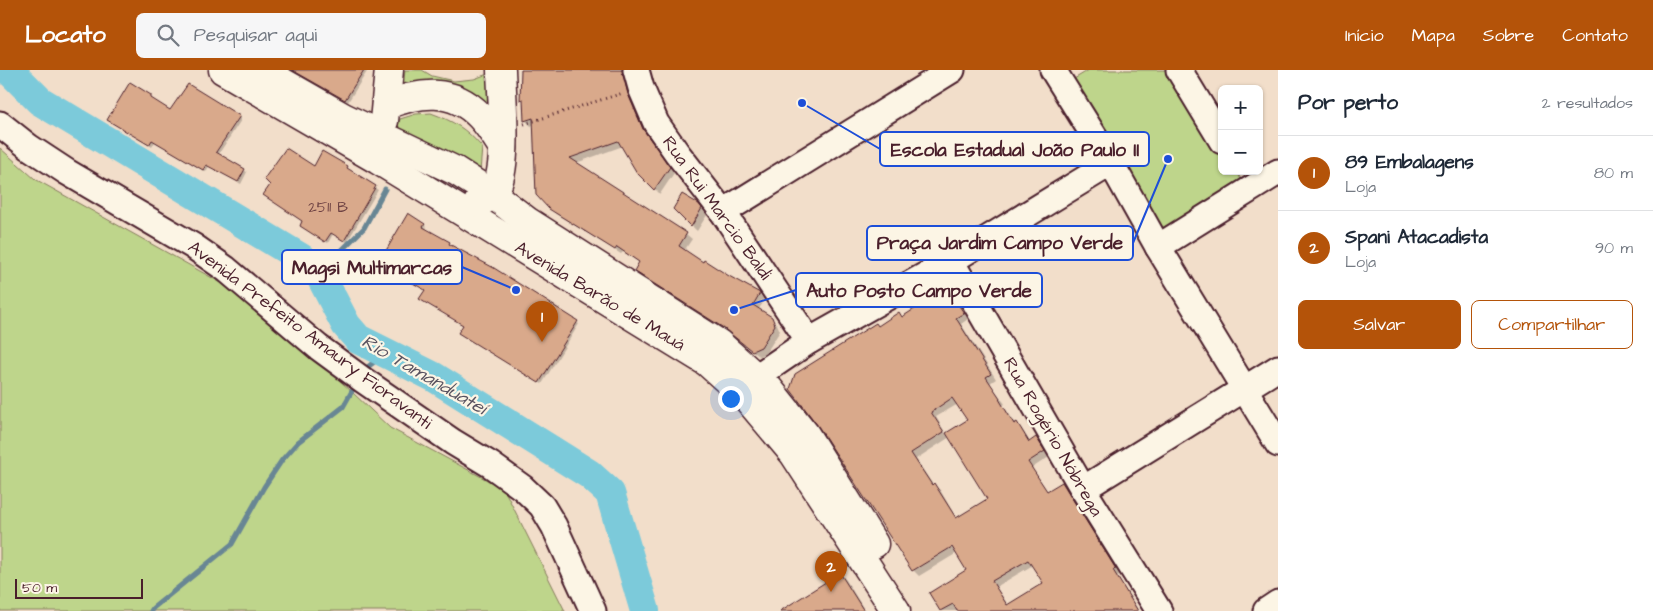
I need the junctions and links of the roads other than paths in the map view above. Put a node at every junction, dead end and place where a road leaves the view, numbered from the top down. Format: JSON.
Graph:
{"nodes":[{"id":1,"x":222,"y":70,"type":"edge"},
{"id":2,"x":261,"y":70,"type":"edge"},
{"id":3,"x":389,"y":70,"type":"edge"},
{"id":4,"x":501,"y":70,"type":"edge"},
{"id":5,"x":952,"y":70,"type":"edge"},
{"id":6,"x":1179,"y":70,"type":"edge"},
{"id":7,"x":1064,"y":74,"type":"edge"},
{"id":8,"x":638,"y":79,"type":"edge"},
{"id":9,"x":386,"y":105,"type":"junction"},
{"id":10,"x":0,"y":124,"type":"edge"},
{"id":11,"x":1218,"y":134,"type":"edge"},
{"id":12,"x":503,"y":139,"type":"junction"},
{"id":13,"x":380,"y":148,"type":"junction"},
{"id":14,"x":1111,"y":163,"type":"junction"},
{"id":15,"x":1278,"y":172,"type":"edge"},
{"id":16,"x":1246,"y":180,"type":"edge"},
{"id":17,"x":420,"y":186,"type":"junction"},
{"id":18,"x":492,"y":194,"type":"junction"},
{"id":19,"x":723,"y":212,"type":"junction"},
{"id":20,"x":1158,"y":247,"type":"junction"},
{"id":21,"x":951,"y":261,"type":"junction"},
{"id":22,"x":809,"y":341,"type":"junction"},
{"id":23,"x":1278,"y":368,"type":"edge"},
{"id":24,"x":756,"y":377,"type":"junction"},
{"id":25,"x":1244,"y":388,"type":"junction"},
{"id":26,"x":1278,"y":444,"type":"edge"},
{"id":27,"x":1083,"y":489,"type":"junction"},
{"id":28,"x":1278,"y":603,"type":"edge"},
{"id":29,"x":593,"y":611,"type":"edge"},
{"id":30,"x":896,"y":611,"type":"edge"},
{"id":31,"x":916,"y":611,"type":"edge"},
{"id":32,"x":1159,"y":611,"type":"edge"},
{"id":33,"x":1266,"y":611,"type":"edge"}],
"edges":[{"from":1,"to":13,"type":"main road","name":"Avenida Barão de Mauá"},
{"from":2,"to":13,"type":"main road","name":"Avenida Barão de Mauá"},
{"from":3,"to":9,"type":"main road"},
{"from":4,"to":12,"type":"main road"},
{"from":5,"to":19,"type":"street"},
{"from":6,"to":11,"type":"street"},
{"from":7,"to":14,"type":"street"},
{"from":8,"to":19,"type":"street","name":"Rua Rui Marcio Baldi"},
{"from":9,"to":12,"type":"main road"},
{"from":9,"to":13,"type":"main road"},
{"from":10,"to":29,"type":"street","name":"Avenida Prefeito Amaury Fioravanti"},
{"from":12,"to":18,"type":"main road"},
{"from":13,"to":17,"type":"main road","name":"Avenida Barão de Mauá"},
{"from":13,"to":18,"type":"main road","name":"Avenida Barão de Mauá"},
{"from":14,"to":20,"type":"street"},
{"from":14,"to":21,"type":"street"},
{"from":15,"to":16,"type":"street"},
{"from":16,"to":20,"type":"street"},
{"from":17,"to":18,"type":"main road"},
{"from":17,"to":30,"type":"main road","name":"Avenida Barão de Mauá"},
{"from":18,"to":24,"type":"main road","name":"Avenida Barão de Mauá"},
{"from":19,"to":22,"type":"street","name":"Rua Rui Marcio Baldi"},
{"from":20,"to":25,"type":"street"},
{"from":21,"to":22,"type":"street"},
{"from":21,"to":27,"type":"street","name":"Rua Rogério Nóbrega"},
{"from":22,"to":24,"type":"street"},
{"from":23,"to":25,"type":"street"},
{"from":24,"to":31,"type":"main road","name":"Avenida Barão de Mauá"},
{"from":25,"to":26,"type":"street"},
{"from":25,"to":27,"type":"street"},
{"from":27,"to":32,"type":"street","name":"Rua Rogério Nóbrega"},
{"from":28,"to":33,"type":"street"}]}
